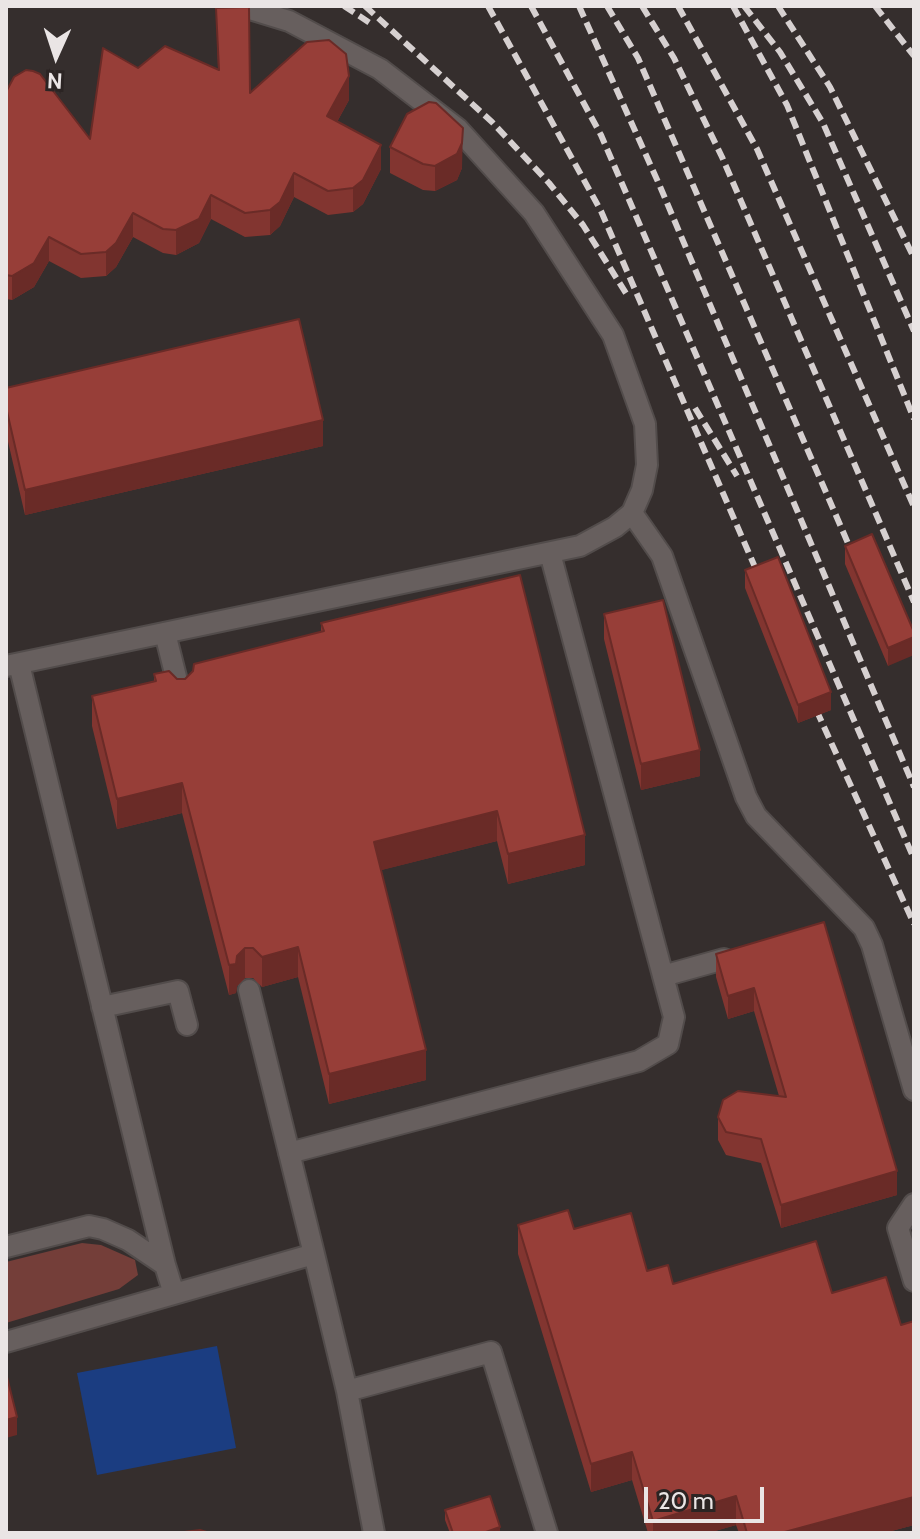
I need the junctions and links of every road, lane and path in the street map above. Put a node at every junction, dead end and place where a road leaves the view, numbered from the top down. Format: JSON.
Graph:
{"nodes":[{"id":1,"x":240,"y":6,"type":"edge"},
{"id":2,"x":632,"y":513,"type":"junction"},
{"id":3,"x":550,"y":553,"type":"junction"},
{"id":4,"x":165,"y":633,"type":"junction"},
{"id":5,"x":12,"y":665,"type":"edge"},
{"id":6,"x":181,"y":697,"type":"edge"},
{"id":7,"x":724,"y":959,"type":"edge"},
{"id":8,"x":663,"y":976,"type":"junction"},
{"id":9,"x":249,"y":990,"type":"dead end"},
{"id":10,"x":102,"y":1007,"type":"junction"},
{"id":11,"x":187,"y":1025,"type":"dead end"},
{"id":12,"x":914,"y":1090,"type":"edge"},
{"id":13,"x":289,"y":1153,"type":"junction"},
{"id":14,"x":914,"y":1204,"type":"edge"},
{"id":15,"x":6,"y":1247,"type":"edge"},
{"id":16,"x":314,"y":1254,"type":"junction"},
{"id":17,"x":165,"y":1265,"type":"junction"},
{"id":18,"x":914,"y":1281,"type":"edge"},
{"id":19,"x":174,"y":1294,"type":"junction"},
{"id":20,"x":6,"y":1342,"type":"edge"},
{"id":21,"x":347,"y":1391,"type":"junction"},
{"id":22,"x":374,"y":1533,"type":"edge"},
{"id":23,"x":547,"y":1533,"type":"edge"}],
"edges":[{"from":1,"to":2,"type":"lane"},
{"from":2,"to":3,"type":"lane"},
{"from":2,"to":12,"type":"lane"},
{"from":3,"to":4,"type":"lane"},
{"from":3,"to":8,"type":"lane"},
{"from":4,"to":5,"type":"lane"},
{"from":4,"to":6,"type":"lane"},
{"from":5,"to":10,"type":"lane"},
{"from":7,"to":8,"type":"lane"},
{"from":8,"to":13,"type":"lane"},
{"from":9,"to":13,"type":"lane"},
{"from":10,"to":11,"type":"lane"},
{"from":10,"to":17,"type":"lane"},
{"from":13,"to":16,"type":"lane"},
{"from":14,"to":18,"type":"lane"},
{"from":15,"to":17,"type":"lane"},
{"from":16,"to":19,"type":"lane"},
{"from":16,"to":21,"type":"lane"},
{"from":17,"to":19,"type":"lane"},
{"from":19,"to":20,"type":"lane"},
{"from":21,"to":22,"type":"lane"},
{"from":21,"to":23,"type":"lane"}]}
